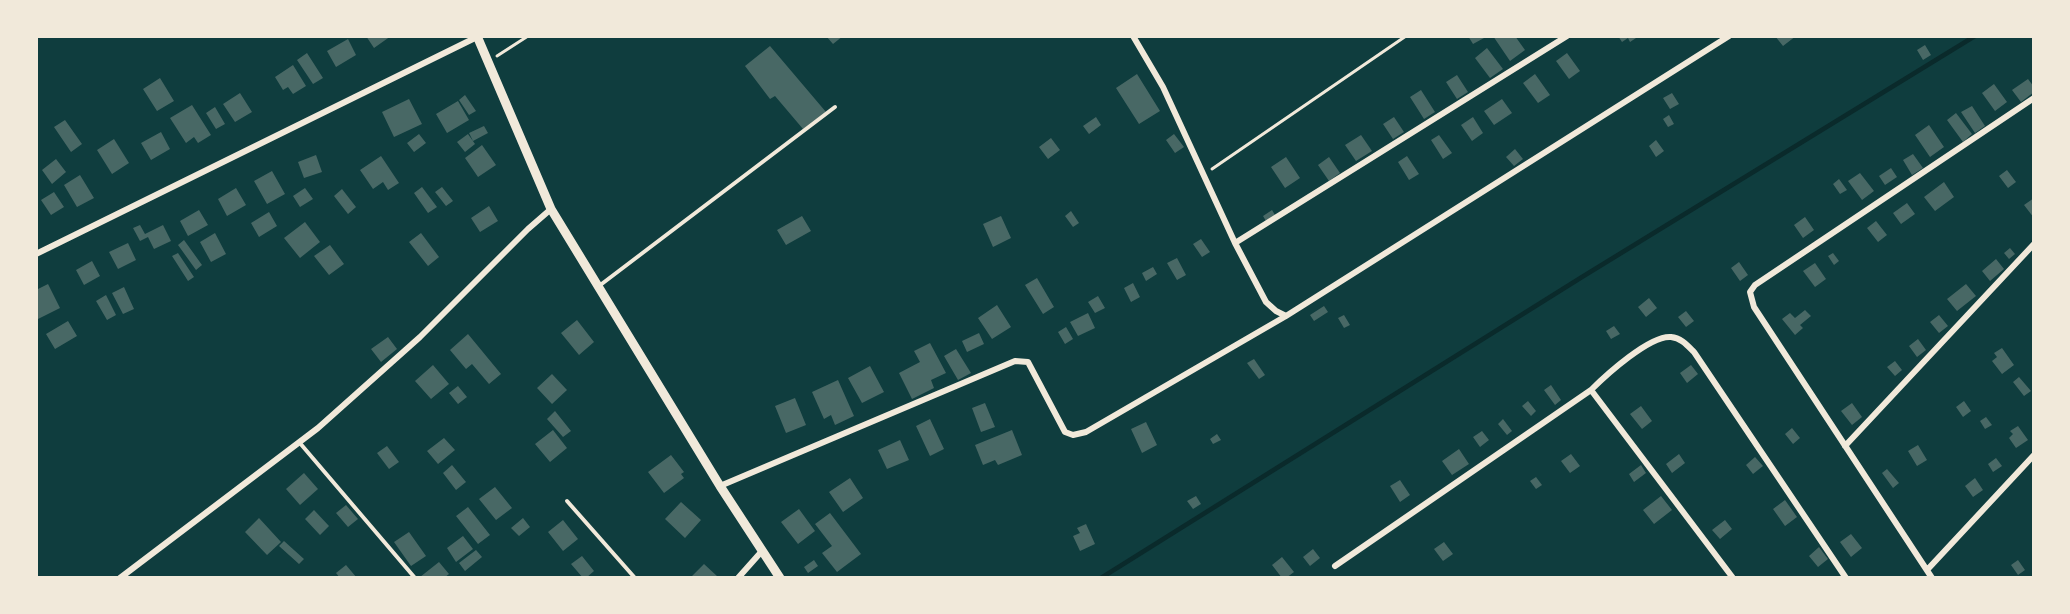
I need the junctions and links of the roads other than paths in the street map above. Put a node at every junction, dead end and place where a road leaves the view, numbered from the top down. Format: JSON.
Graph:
{"nodes":[{"id":1,"x":477,"y":36,"type":"edge"},
{"id":2,"x":1133,"y":36,"type":"edge"},
{"id":3,"x":1567,"y":36,"type":"edge"},
{"id":4,"x":1729,"y":36,"type":"edge"},
{"id":5,"x":2034,"y":98,"type":"edge"},
{"id":6,"x":835,"y":107,"type":"dead end"},
{"id":7,"x":552,"y":209,"type":"junction"},
{"id":8,"x":1235,"y":243,"type":"junction"},
{"id":9,"x":2034,"y":244,"type":"edge"},
{"id":10,"x":36,"y":254,"type":"edge"},
{"id":11,"x":599,"y":286,"type":"junction"},
{"id":12,"x":1286,"y":316,"type":"junction"},
{"id":13,"x":1591,"y":390,"type":"junction"},
{"id":14,"x":299,"y":442,"type":"junction"},
{"id":15,"x":1845,"y":446,"type":"junction"},
{"id":16,"x":2034,"y":455,"type":"edge"},
{"id":17,"x":720,"y":486,"type":"junction"},
{"id":18,"x":567,"y":501,"type":"dead end"},
{"id":19,"x":762,"y":551,"type":"junction"},
{"id":20,"x":1335,"y":566,"type":"dead end"},
{"id":21,"x":1927,"y":570,"type":"junction"},
{"id":22,"x":120,"y":578,"type":"edge"},
{"id":23,"x":416,"y":578,"type":"edge"},
{"id":24,"x":634,"y":578,"type":"edge"},
{"id":25,"x":738,"y":578,"type":"edge"},
{"id":26,"x":780,"y":578,"type":"edge"},
{"id":27,"x":1733,"y":578,"type":"edge"},
{"id":28,"x":1846,"y":578,"type":"edge"},
{"id":29,"x":1932,"y":578,"type":"edge"}],
"edges":[{"from":1,"to":7,"type":"street"},
{"from":1,"to":10,"type":"street"},
{"from":2,"to":8,"type":"street"},
{"from":3,"to":8,"type":"street"},
{"from":4,"to":12,"type":"street"},
{"from":5,"to":15,"type":"street"},
{"from":6,"to":11,"type":"lane"},
{"from":7,"to":11,"type":"street"},
{"from":7,"to":14,"type":"street"},
{"from":8,"to":12,"type":"street"},
{"from":9,"to":15,"type":"street"},
{"from":11,"to":17,"type":"street"},
{"from":12,"to":17,"type":"street"},
{"from":13,"to":20,"type":"street"},
{"from":13,"to":27,"type":"street"},
{"from":13,"to":28,"type":"street"},
{"from":14,"to":22,"type":"street"},
{"from":14,"to":23,"type":"lane"},
{"from":15,"to":21,"type":"street"},
{"from":16,"to":21,"type":"street"},
{"from":17,"to":19,"type":"street"},
{"from":18,"to":24,"type":"lane"},
{"from":19,"to":25,"type":"street"},
{"from":19,"to":26,"type":"street"},
{"from":21,"to":29,"type":"street"}]}
